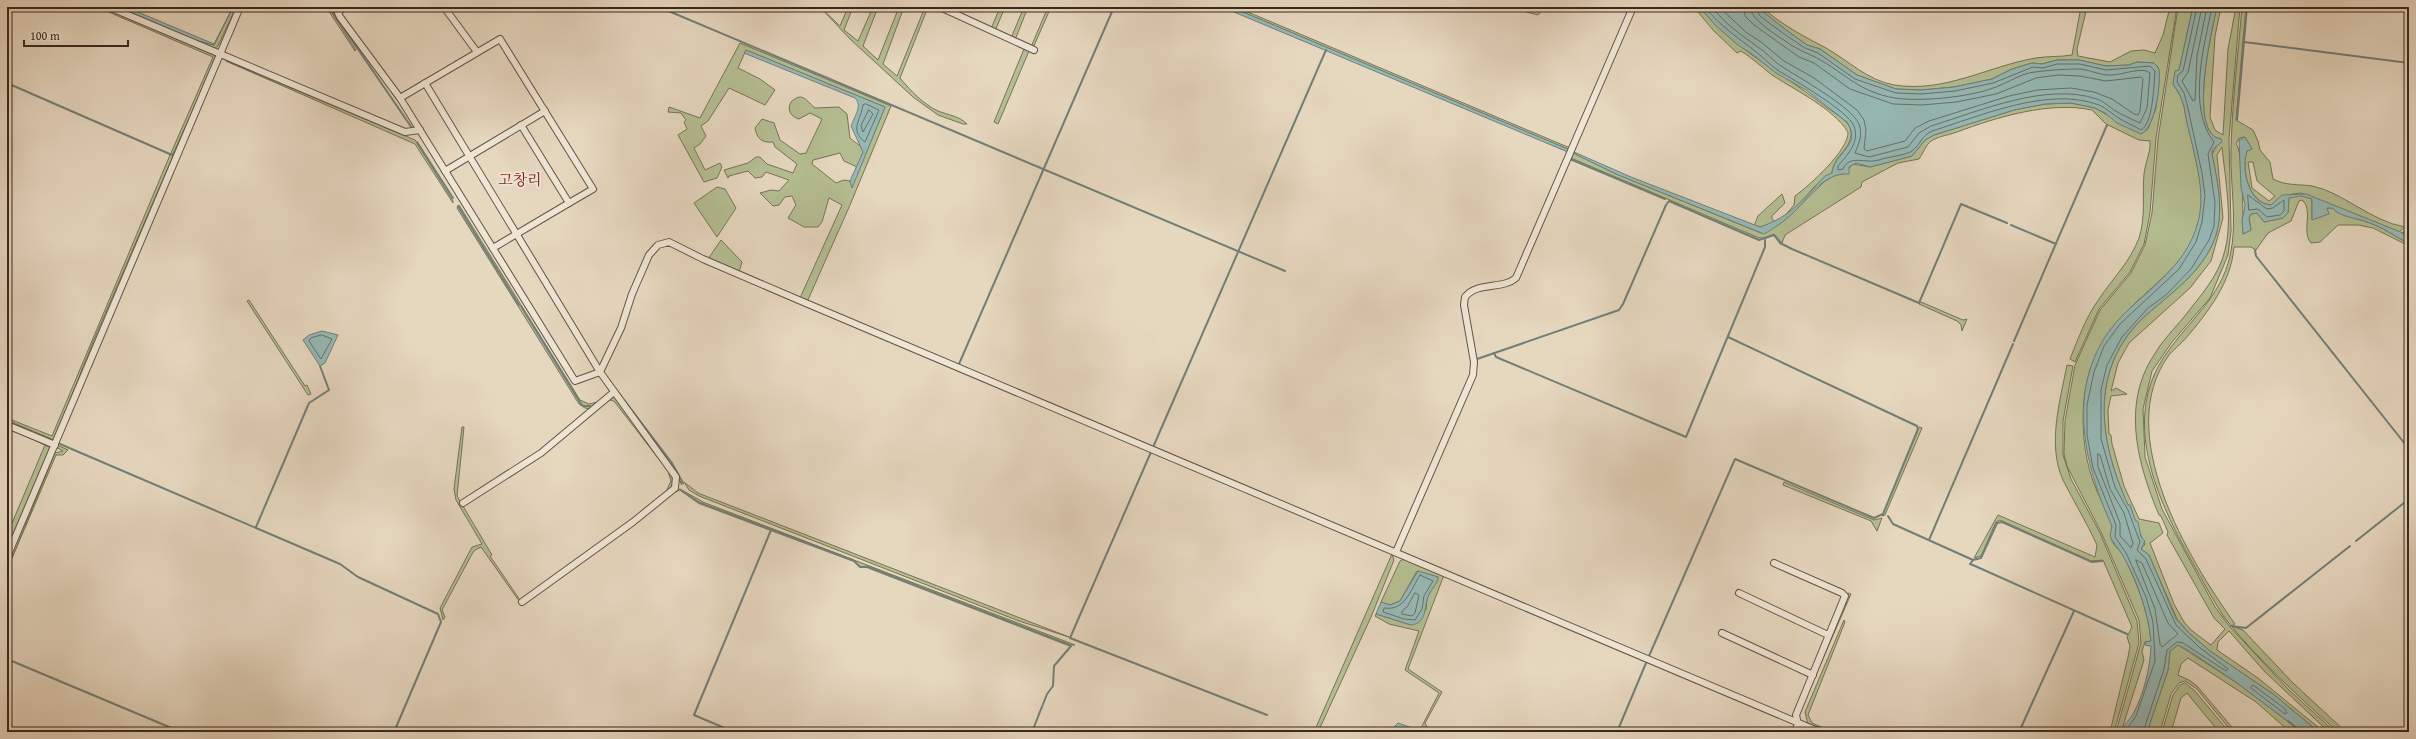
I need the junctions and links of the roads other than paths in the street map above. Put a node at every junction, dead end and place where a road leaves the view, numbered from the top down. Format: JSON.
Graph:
{"nodes":[{"id":1,"x":109,"y":7,"type":"edge"},
{"id":2,"x":240,"y":7,"type":"edge"},
{"id":3,"x":344,"y":7,"type":"edge"},
{"id":4,"x":444,"y":7,"type":"edge"},
{"id":5,"x":940,"y":7,"type":"edge"},
{"id":6,"x":1633,"y":7,"type":"edge"},
{"id":7,"x":1034,"y":50,"type":"dead end"},
{"id":8,"x":477,"y":52,"type":"junction"},
{"id":9,"x":220,"y":54,"type":"junction"},
{"id":10,"x":425,"y":82,"type":"junction"},
{"id":11,"x":400,"y":98,"type":"junction"},
{"id":12,"x":545,"y":110,"type":"junction"},
{"id":13,"x":521,"y":125,"type":"junction"},
{"id":14,"x":420,"y":130,"type":"junction"},
{"id":15,"x":470,"y":156,"type":"junction"},
{"id":16,"x":445,"y":171,"type":"junction"},
{"id":17,"x":569,"y":203,"type":"junction"},
{"id":18,"x":517,"y":234,"type":"junction"},
{"id":19,"x":493,"y":248,"type":"junction"},
{"id":20,"x":600,"y":372,"type":"junction"},
{"id":21,"x":614,"y":392,"type":"junction"},
{"id":22,"x":7,"y":425,"type":"edge"},
{"id":23,"x":55,"y":445,"type":"junction"},
{"id":24,"x":463,"y":503,"type":"dead end"},
{"id":25,"x":1396,"y":552,"type":"junction"},
{"id":26,"x":7,"y":557,"type":"edge"},
{"id":27,"x":1774,"y":563,"type":"dead end"},
{"id":28,"x":1739,"y":593,"type":"dead end"},
{"id":29,"x":522,"y":602,"type":"dead end"},
{"id":30,"x":1722,"y":633,"type":"dead end"},
{"id":31,"x":1828,"y":635,"type":"junction"},
{"id":32,"x":1813,"y":675,"type":"junction"},
{"id":33,"x":1798,"y":724,"type":"junction"},
{"id":34,"x":1795,"y":732,"type":"edge"},
{"id":35,"x":1820,"y":732,"type":"edge"}],
"edges":[{"from":1,"to":9,"type":"street"},
{"from":2,"to":9,"type":"street"},
{"from":3,"to":11,"type":"street"},
{"from":4,"to":8,"type":"street"},
{"from":5,"to":7,"type":"street"},
{"from":6,"to":25,"type":"street"},
{"from":8,"to":10,"type":"street"},
{"from":8,"to":12,"type":"street"},
{"from":9,"to":14,"type":"street"},
{"from":9,"to":23,"type":"street"},
{"from":10,"to":11,"type":"street"},
{"from":10,"to":15,"type":"street"},
{"from":11,"to":14,"type":"street"},
{"from":12,"to":13,"type":"street"},
{"from":12,"to":17,"type":"street"},
{"from":13,"to":15,"type":"street"},
{"from":13,"to":17,"type":"street"},
{"from":14,"to":16,"type":"street"},
{"from":15,"to":16,"type":"street"},
{"from":15,"to":18,"type":"street"},
{"from":16,"to":19,"type":"street"},
{"from":17,"to":18,"type":"street"},
{"from":18,"to":19,"type":"street"},
{"from":18,"to":20,"type":"street"},
{"from":19,"to":20,"type":"street"},
{"from":20,"to":21,"type":"street"},
{"from":20,"to":25,"type":"street"},
{"from":21,"to":24,"type":"street"},
{"from":21,"to":29,"type":"street"},
{"from":22,"to":23,"type":"street"},
{"from":23,"to":26,"type":"street"},
{"from":25,"to":33,"type":"street"},
{"from":27,"to":31,"type":"street"},
{"from":28,"to":31,"type":"street"},
{"from":30,"to":32,"type":"street"},
{"from":31,"to":32,"type":"street"},
{"from":32,"to":33,"type":"street"},
{"from":33,"to":34,"type":"street"},
{"from":33,"to":35,"type":"street"}]}
